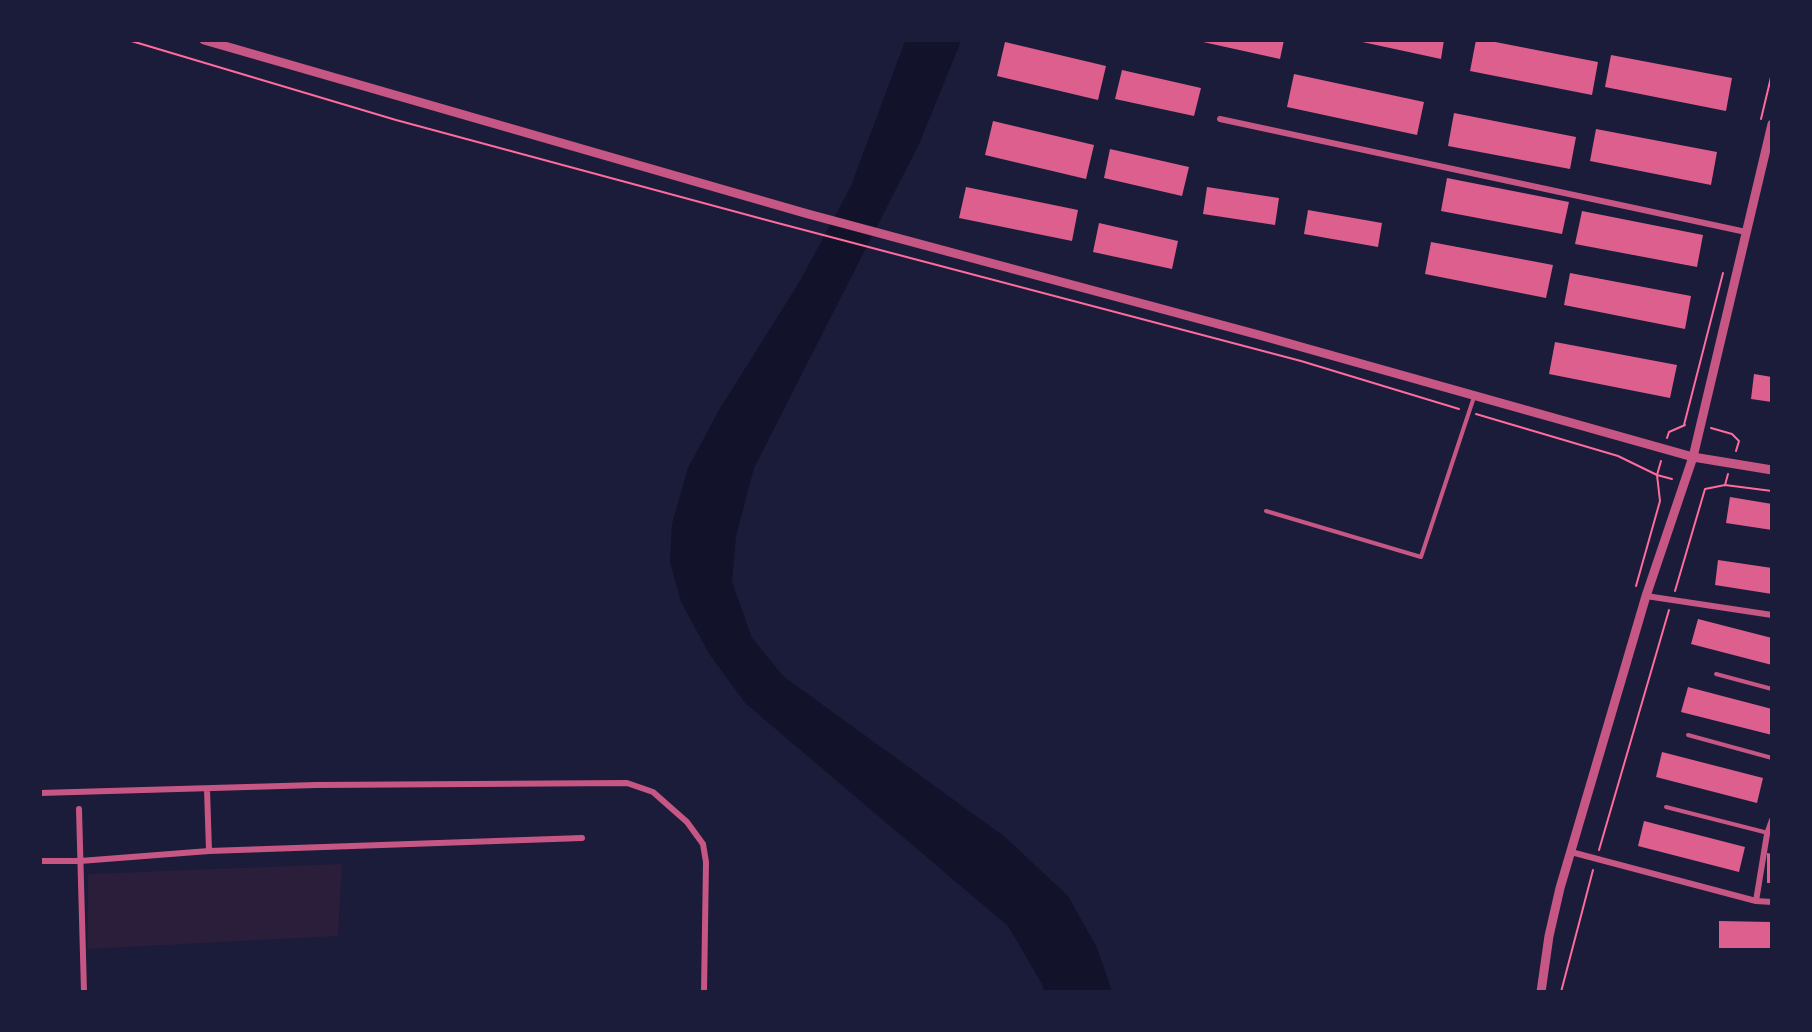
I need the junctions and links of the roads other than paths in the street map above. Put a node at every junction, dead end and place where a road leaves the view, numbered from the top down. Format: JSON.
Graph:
{"nodes":[{"id":1,"x":204,"y":40,"type":"edge"},
{"id":2,"x":1220,"y":119,"type":"dead end"},
{"id":3,"x":1772,"y":124,"type":"edge"},
{"id":4,"x":1746,"y":232,"type":"junction"},
{"id":5,"x":1474,"y":397,"type":"junction"},
{"id":6,"x":1693,"y":457,"type":"junction"},
{"id":7,"x":1772,"y":470,"type":"edge"},
{"id":8,"x":1266,"y":511,"type":"dead end"},
{"id":9,"x":1646,"y":596,"type":"junction"},
{"id":10,"x":1772,"y":615,"type":"edge"},
{"id":11,"x":1716,"y":674,"type":"dead end"},
{"id":12,"x":1772,"y":689,"type":"edge"},
{"id":13,"x":1688,"y":735,"type":"dead end"},
{"id":14,"x":1772,"y":758,"type":"edge"},
{"id":15,"x":207,"y":789,"type":"junction"},
{"id":16,"x":40,"y":793,"type":"edge"},
{"id":17,"x":1666,"y":807,"type":"dead end"},
{"id":18,"x":79,"y":809,"type":"dead end"},
{"id":19,"x":1772,"y":820,"type":"edge"},
{"id":20,"x":1769,"y":834,"type":"edge"},
{"id":21,"x":582,"y":838,"type":"dead end"},
{"id":22,"x":208,"y":851,"type":"junction"},
{"id":23,"x":1571,"y":852,"type":"junction"},
{"id":24,"x":40,"y":861,"type":"edge"},
{"id":25,"x":80,"y":861,"type":"junction"},
{"id":26,"x":1756,"y":901,"type":"junction"},
{"id":27,"x":1772,"y":902,"type":"edge"},
{"id":28,"x":84,"y":992,"type":"edge"},
{"id":29,"x":704,"y":992,"type":"edge"},
{"id":30,"x":1541,"y":992,"type":"edge"}],
"edges":[{"from":1,"to":5,"type":"street"},
{"from":2,"to":4,"type":"street"},
{"from":3,"to":4,"type":"street"},
{"from":4,"to":6,"type":"street"},
{"from":5,"to":6,"type":"street"},
{"from":5,"to":8,"type":"lane"},
{"from":6,"to":7,"type":"street"},
{"from":6,"to":9,"type":"street"},
{"from":9,"to":10,"type":"street"},
{"from":9,"to":23,"type":"street"},
{"from":11,"to":12,"type":"lane"},
{"from":13,"to":14,"type":"lane"},
{"from":15,"to":16,"type":"street"},
{"from":15,"to":22,"type":"street"},
{"from":15,"to":29,"type":"street"},
{"from":17,"to":20,"type":"lane"},
{"from":18,"to":25,"type":"street"},
{"from":19,"to":20,"type":"street"},
{"from":20,"to":26,"type":"street"},
{"from":21,"to":22,"type":"street"},
{"from":22,"to":25,"type":"street"},
{"from":23,"to":26,"type":"street"},
{"from":23,"to":30,"type":"street"},
{"from":24,"to":25,"type":"street"},
{"from":25,"to":28,"type":"street"},
{"from":26,"to":27,"type":"street"}]}
